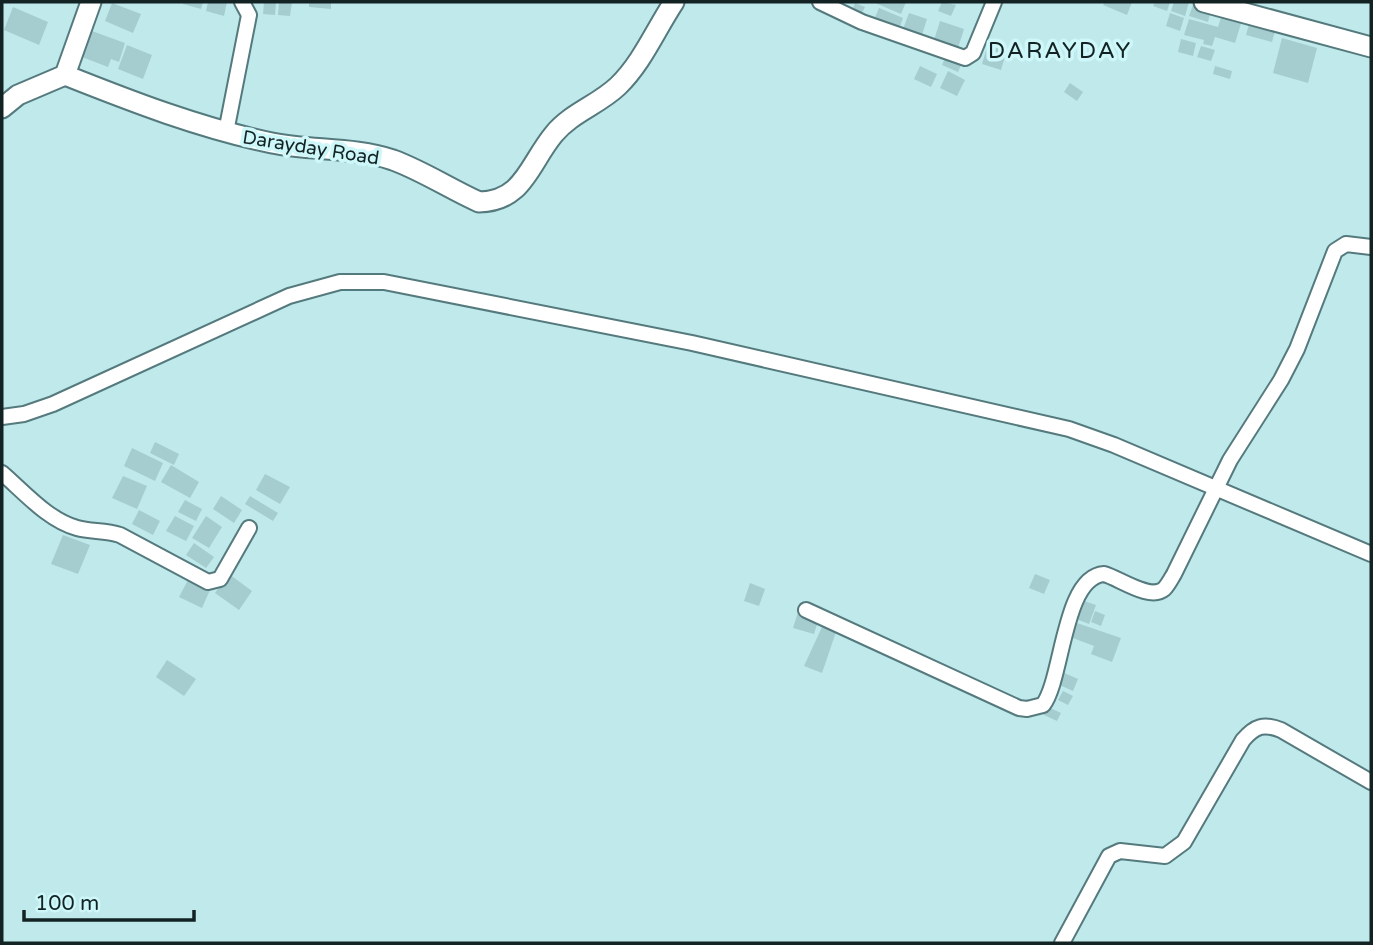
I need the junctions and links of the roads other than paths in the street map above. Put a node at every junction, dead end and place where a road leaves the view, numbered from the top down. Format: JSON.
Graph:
{"nodes":[{"id":1,"x":91,"y":2,"type":"edge"},
{"id":2,"x":242,"y":2,"type":"edge"},
{"id":3,"x":674,"y":2,"type":"edge"},
{"id":4,"x":820,"y":2,"type":"edge"},
{"id":5,"x":993,"y":2,"type":"edge"},
{"id":6,"x":1203,"y":2,"type":"edge"},
{"id":7,"x":1371,"y":47,"type":"edge"},
{"id":8,"x":65,"y":75,"type":"junction"},
{"id":9,"x":2,"y":108,"type":"edge"},
{"id":10,"x":226,"y":132,"type":"junction"},
{"id":11,"x":1371,"y":247,"type":"edge"},
{"id":12,"x":2,"y":417,"type":"edge"},
{"id":13,"x":2,"y":473,"type":"edge"},
{"id":14,"x":1216,"y":489,"type":"junction"},
{"id":15,"x":249,"y":528,"type":"dead end"},
{"id":16,"x":1371,"y":554,"type":"edge"},
{"id":17,"x":806,"y":610,"type":"dead end"},
{"id":18,"x":1371,"y":782,"type":"edge"},
{"id":19,"x":1062,"y":943,"type":"edge"}],
"edges":[{"from":1,"to":8,"type":"street"},
{"from":2,"to":10,"type":"street"},
{"from":3,"to":10,"type":"street","name":"Darayday Road"},
{"from":4,"to":5,"type":"street"},
{"from":6,"to":7,"type":"street"},
{"from":8,"to":9,"type":"street"},
{"from":8,"to":10,"type":"street","name":"Darayday Road"},
{"from":11,"to":14,"type":"street"},
{"from":12,"to":14,"type":"street"},
{"from":13,"to":15,"type":"street"},
{"from":14,"to":16,"type":"street"},
{"from":14,"to":17,"type":"street"},
{"from":18,"to":19,"type":"street"}]}
